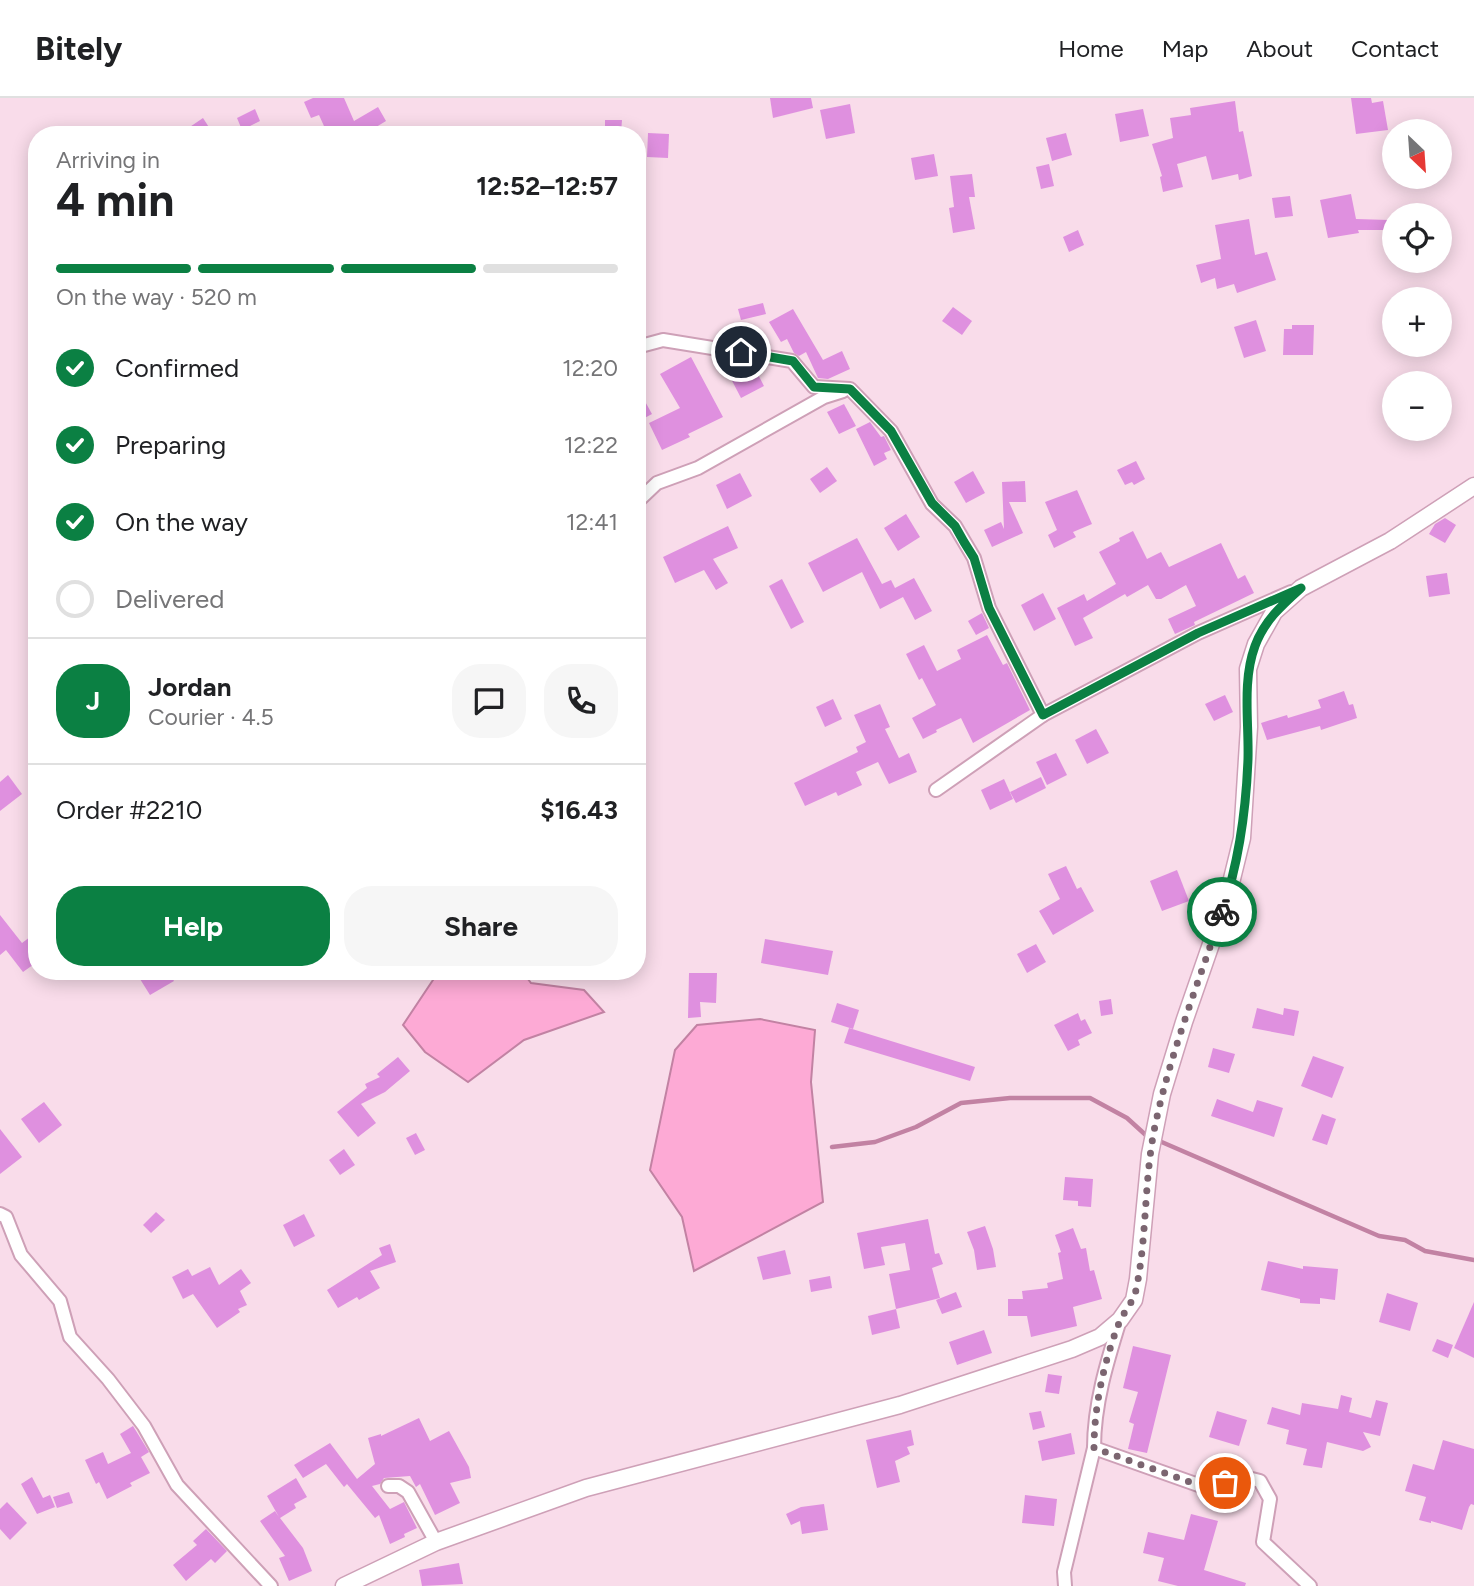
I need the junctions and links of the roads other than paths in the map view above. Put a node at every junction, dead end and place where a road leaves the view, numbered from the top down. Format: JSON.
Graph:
{"nodes":[{"id":1,"x":646,"y":345,"type":"edge"},
{"id":2,"x":850,"y":389,"type":"junction"},
{"id":3,"x":1474,"y":486,"type":"edge"},
{"id":4,"x":646,"y":493,"type":"edge"},
{"id":5,"x":1301,"y":588,"type":"junction"},
{"id":6,"x":1043,"y":715,"type":"junction"},
{"id":7,"x":936,"y":790,"type":"dead end"},
{"id":8,"x":0,"y":1214,"type":"edge"},
{"id":9,"x":1120,"y":1321,"type":"junction"},
{"id":10,"x":1094,"y":1448,"type":"junction"},
{"id":11,"x":388,"y":1486,"type":"dead end"},
{"id":12,"x":436,"y":1542,"type":"junction"},
{"id":13,"x":271,"y":1586,"type":"edge"},
{"id":14,"x":344,"y":1586,"type":"edge"},
{"id":15,"x":1065,"y":1586,"type":"edge"},
{"id":16,"x":1310,"y":1586,"type":"edge"}],
"edges":[{"from":1,"to":2,"type":"street"},
{"from":2,"to":4,"type":"street"},
{"from":2,"to":6,"type":"street"},
{"from":3,"to":5,"type":"street"},
{"from":5,"to":6,"type":"street"},
{"from":5,"to":9,"type":"street"},
{"from":6,"to":7,"type":"street"},
{"from":8,"to":13,"type":"street"},
{"from":9,"to":10,"type":"street"},
{"from":9,"to":12,"type":"street"},
{"from":10,"to":15,"type":"street"},
{"from":10,"to":16,"type":"street"},
{"from":11,"to":12,"type":"street"},
{"from":12,"to":14,"type":"street"}]}
